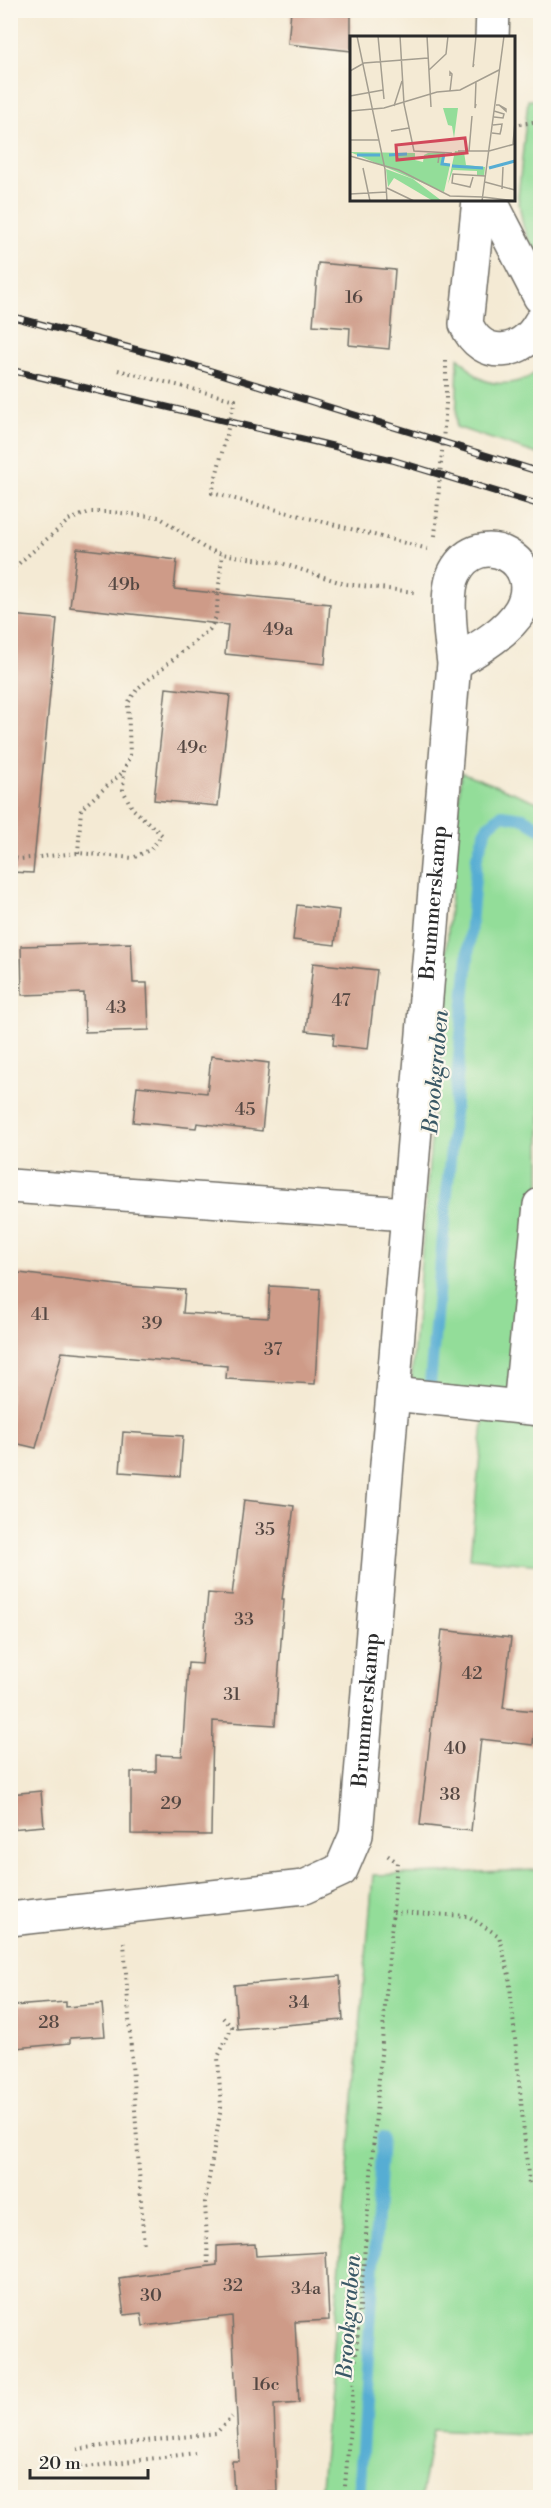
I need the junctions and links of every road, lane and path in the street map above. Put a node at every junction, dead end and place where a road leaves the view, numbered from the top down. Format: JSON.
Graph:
{"nodes":[{"id":1,"x":493,"y":10,"type":"edge"},
{"id":2,"x":492,"y":36,"type":"edge"},
{"id":3,"x":540,"y":121,"type":"edge"},
{"id":4,"x":515,"y":125,"type":"edge"},
{"id":5,"x":479,"y":201,"type":"edge"},
{"id":6,"x":491,"y":201,"type":"edge"},
{"id":7,"x":540,"y":297,"type":"edge"},
{"id":8,"x":540,"y":323,"type":"edge"},
{"id":9,"x":466,"y":324,"type":"junction"},
{"id":10,"x":118,"y":370,"type":"dead end"},
{"id":11,"x":222,"y":554,"type":"junction"},
{"id":12,"x":10,"y":571,"type":"edge"},
{"id":13,"x":446,"y":573,"type":"junction"},
{"id":14,"x":454,"y":663,"type":"junction"},
{"id":15,"x":124,"y":771,"type":"junction"},
{"id":16,"x":78,"y":853,"type":"junction"},
{"id":17,"x":10,"y":857,"type":"edge"},
{"id":18,"x":10,"y":1186,"type":"edge"},
{"id":19,"x":540,"y":1205,"type":"edge"},
{"id":20,"x":407,"y":1214,"type":"junction"},
{"id":21,"x":393,"y":1394,"type":"junction"},
{"id":22,"x":530,"y":1408,"type":"edge"},
{"id":23,"x":356,"y":1835,"type":"junction"},
{"id":24,"x":122,"y":1907,"type":"junction"},
{"id":25,"x":393,"y":1912,"type":"junction"},
{"id":26,"x":10,"y":1919,"type":"edge"},
{"id":27,"x":221,"y":2016,"type":"dead end"},
{"id":28,"x":530,"y":2185,"type":"dead end"},
{"id":29,"x":144,"y":2247,"type":"dead end"},
{"id":30,"x":208,"y":2263,"type":"dead end"},
{"id":31,"x":232,"y":2417,"type":"dead end"},
{"id":32,"x":77,"y":2450,"type":"dead end"},
{"id":33,"x":195,"y":2453,"type":"dead end"},
{"id":34,"x":69,"y":2464,"type":"dead end"},
{"id":35,"x":344,"y":2498,"type":"edge"}],
"edges":[{"from":1,"to":2,"type":"street"},
{"from":3,"to":4,"type":"path"},
{"from":5,"to":9,"type":"street"},
{"from":6,"to":7,"type":"street"},
{"from":8,"to":9,"type":"street"},
{"from":9,"to":13,"type":"path"},
{"from":10,"to":13,"type":"path"},
{"from":11,"to":12,"type":"path"},
{"from":11,"to":13,"type":"path"},
{"from":11,"to":15,"type":"path"},
{"from":13,"to":14,"type":"street","name":"Brummerskamp"},
{"from":13,"to":14,"type":"street"},
{"from":14,"to":20,"type":"street","name":"Brummerskamp"},
{"from":15,"to":16,"type":"path"},
{"from":15,"to":16,"type":"path"},
{"from":16,"to":17,"type":"path"},
{"from":18,"to":20,"type":"street"},
{"from":19,"to":22,"type":"street"},
{"from":20,"to":21,"type":"street","name":"Brummerskamp"},
{"from":21,"to":22,"type":"street"},
{"from":21,"to":23,"type":"street","name":"Brummerskamp"},
{"from":23,"to":24,"type":"street","name":"Brummerskamp"},
{"from":23,"to":25,"type":"path"},
{"from":24,"to":26,"type":"street","name":"Brummerskamp"},
{"from":24,"to":29,"type":"path"},
{"from":25,"to":28,"type":"path"},
{"from":25,"to":35,"type":"path"},
{"from":27,"to":30,"type":"path"},
{"from":31,"to":32,"type":"path"},
{"from":33,"to":34,"type":"path"}]}
